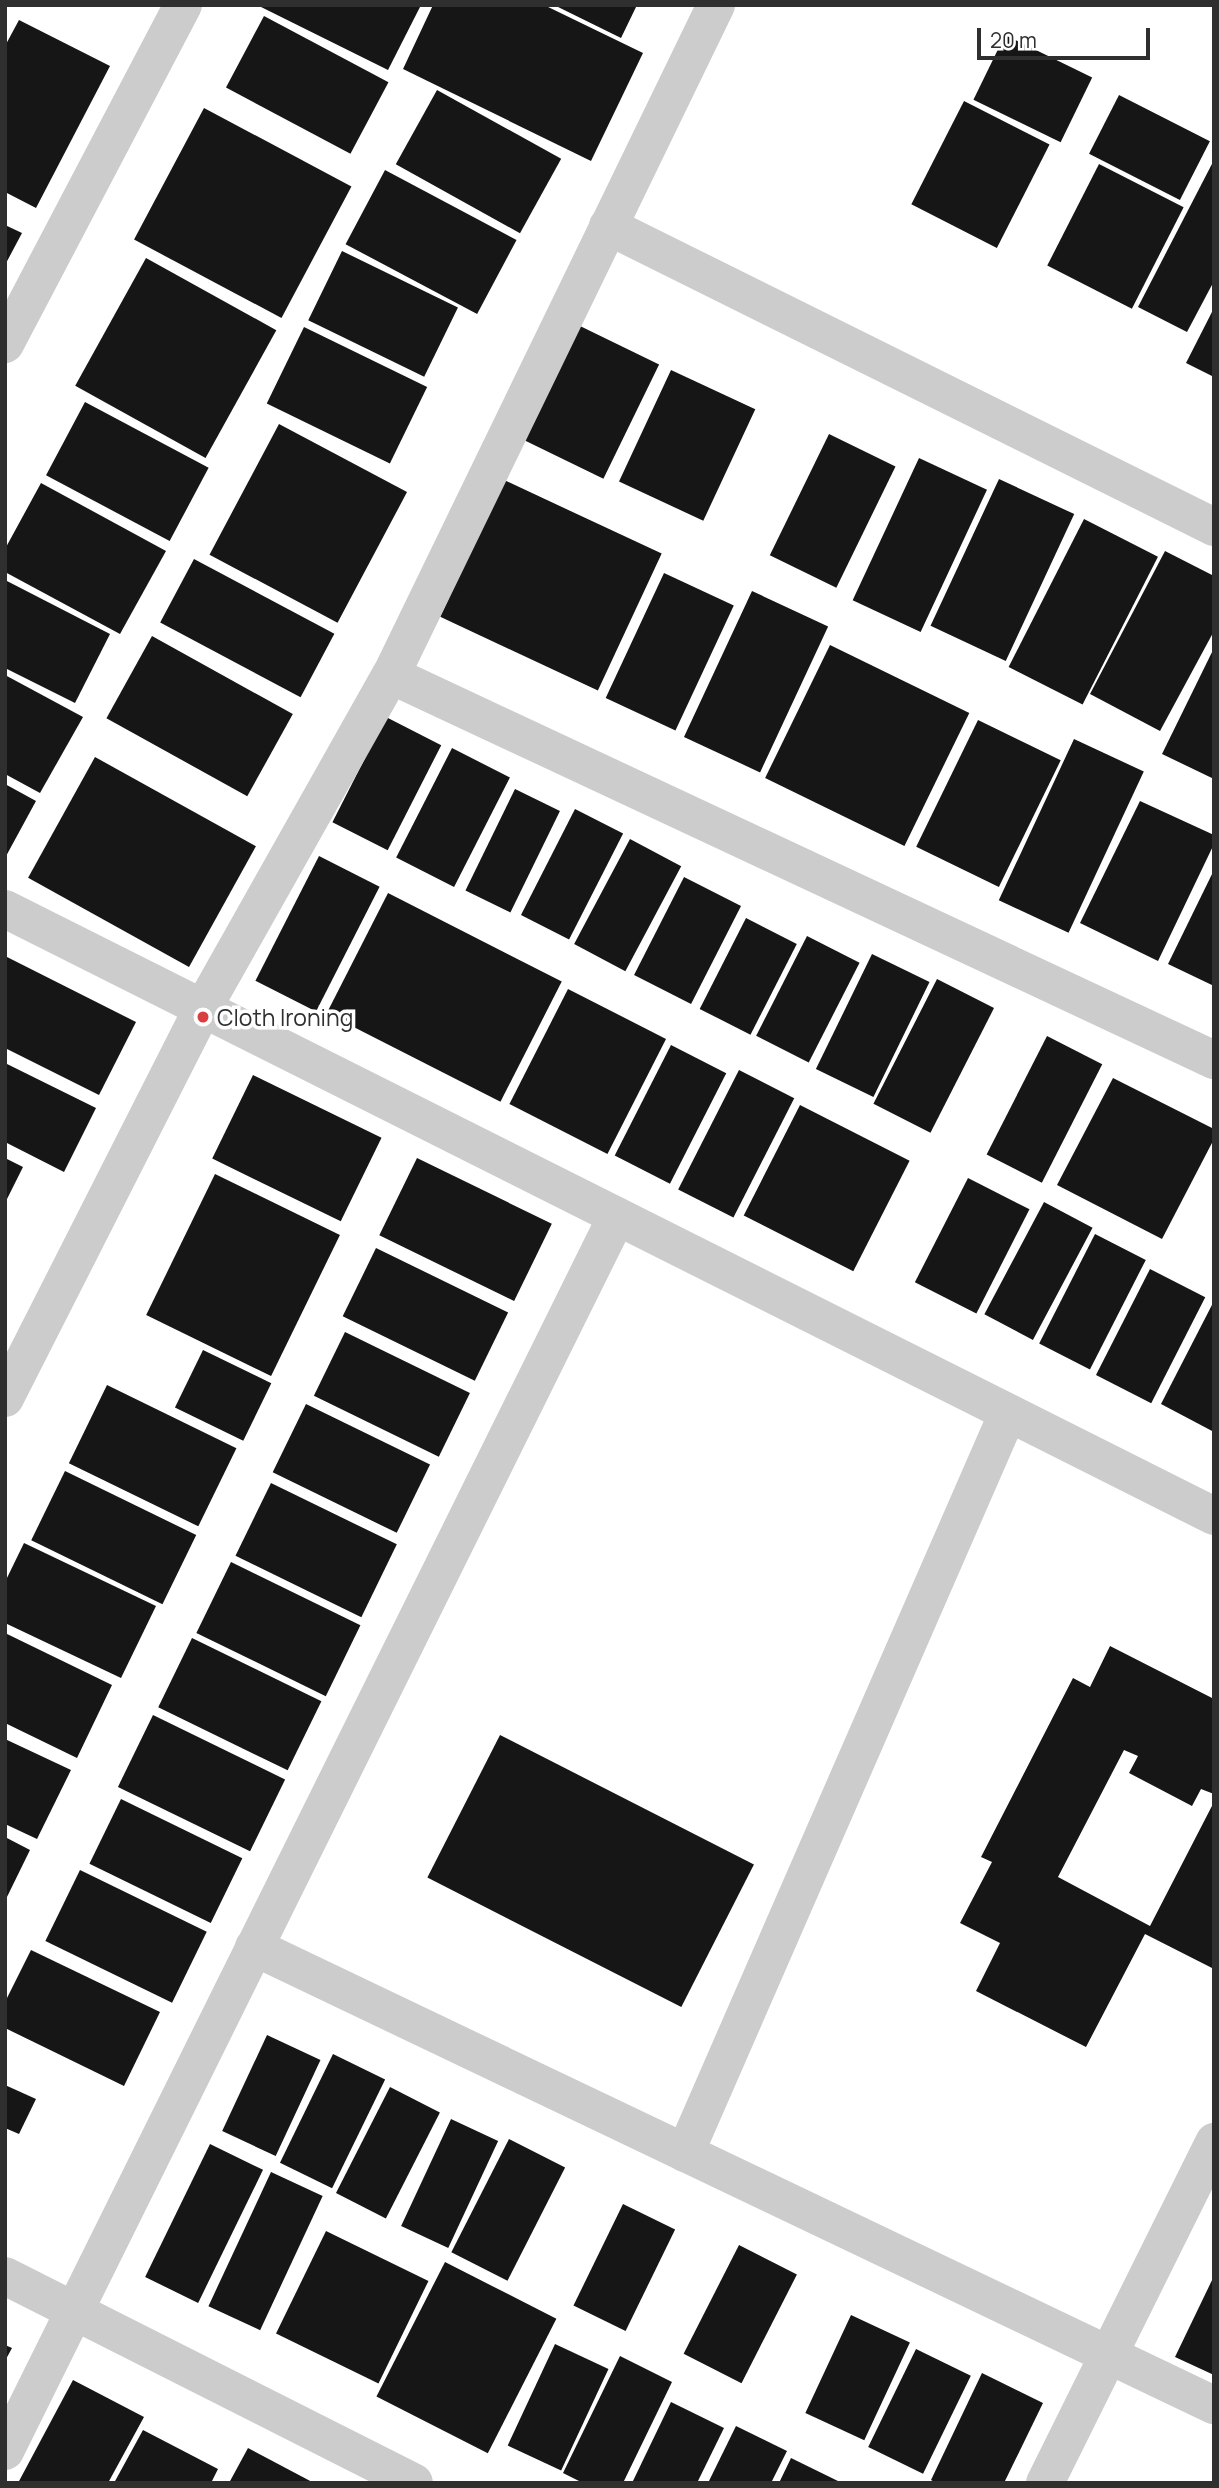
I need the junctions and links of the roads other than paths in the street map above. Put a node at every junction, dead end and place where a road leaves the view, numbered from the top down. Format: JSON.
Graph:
{"nodes":[{"id":1,"x":716,"y":5,"type":"edge"},
{"id":2,"x":175,"y":8,"type":"edge"},
{"id":3,"x":608,"y":226,"type":"junction"},
{"id":4,"x":5,"y":344,"type":"edge"},
{"id":5,"x":1214,"y":527,"type":"edge"},
{"id":6,"x":391,"y":675,"type":"junction"},
{"id":7,"x":5,"y":909,"type":"edge"},
{"id":8,"x":203,"y":1008,"type":"junction"},
{"id":9,"x":1214,"y":1060,"type":"edge"},
{"id":10,"x":617,"y":1216,"type":"junction"},
{"id":11,"x":5,"y":1398,"type":"edge"},
{"id":12,"x":1008,"y":1413,"type":"junction"},
{"id":13,"x":1214,"y":1516,"type":"edge"},
{"id":14,"x":254,"y":1947,"type":"junction"},
{"id":15,"x":1214,"y":2142,"type":"edge"},
{"id":16,"x":685,"y":2153,"type":"junction"},
{"id":17,"x":5,"y":2276,"type":"edge"},
{"id":18,"x":74,"y":2311,"type":"junction"},
{"id":19,"x":1110,"y":2354,"type":"junction"},
{"id":20,"x":1214,"y":2404,"type":"edge"},
{"id":21,"x":5,"y":2451,"type":"edge"},
{"id":22,"x":414,"y":2483,"type":"edge"},
{"id":23,"x":1045,"y":2483,"type":"edge"}],
"edges":[{"from":1,"to":3,"type":"street"},
{"from":2,"to":4,"type":"street"},
{"from":3,"to":5,"type":"street"},
{"from":3,"to":6,"type":"street"},
{"from":6,"to":8,"type":"street"},
{"from":6,"to":9,"type":"street"},
{"from":7,"to":8,"type":"street"},
{"from":8,"to":10,"type":"street"},
{"from":8,"to":11,"type":"street"},
{"from":10,"to":12,"type":"street"},
{"from":10,"to":14,"type":"street"},
{"from":12,"to":13,"type":"street"},
{"from":12,"to":16,"type":"street"},
{"from":14,"to":16,"type":"street"},
{"from":14,"to":18,"type":"street"},
{"from":15,"to":19,"type":"street"},
{"from":16,"to":19,"type":"street"},
{"from":17,"to":18,"type":"street"},
{"from":18,"to":21,"type":"street"},
{"from":18,"to":22,"type":"street"},
{"from":19,"to":20,"type":"street"},
{"from":19,"to":23,"type":"street"}]}
